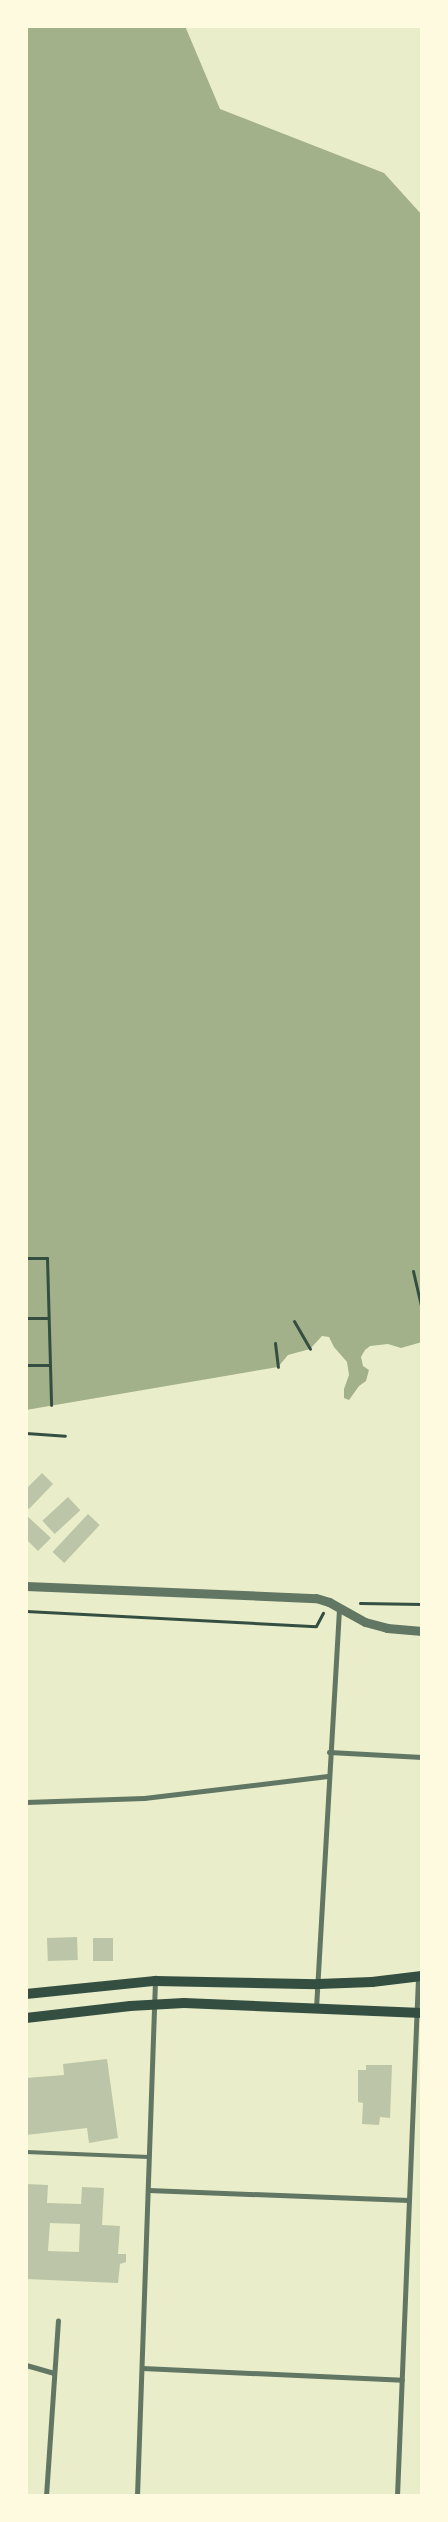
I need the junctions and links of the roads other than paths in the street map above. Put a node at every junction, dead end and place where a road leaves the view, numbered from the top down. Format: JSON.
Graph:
{"nodes":[{"id":1,"x":26,"y":1586,"type":"edge"},
{"id":2,"x":339,"y":1608,"type":"junction"},
{"id":3,"x":422,"y":1631,"type":"edge"},
{"id":4,"x":329,"y":1752,"type":"junction"},
{"id":5,"x":422,"y":1757,"type":"edge"},
{"id":6,"x":328,"y":1776,"type":"junction"},
{"id":7,"x":26,"y":1802,"type":"edge"},
{"id":8,"x":420,"y":1976,"type":"edge"},
{"id":9,"x":155,"y":1981,"type":"junction"},
{"id":10,"x":318,"y":1984,"type":"junction"},
{"id":11,"x":26,"y":1994,"type":"edge"},
{"id":12,"x":154,"y":2004,"type":"junction"},
{"id":13,"x":316,"y":2008,"type":"junction"},
{"id":14,"x":419,"y":2013,"type":"edge"},
{"id":15,"x":26,"y":2018,"type":"edge"},
{"id":16,"x":26,"y":2152,"type":"edge"},
{"id":17,"x":149,"y":2157,"type":"junction"},
{"id":18,"x":148,"y":2190,"type":"junction"},
{"id":19,"x":409,"y":2200,"type":"junction"},
{"id":20,"x":58,"y":2320,"type":"dead end"},
{"id":21,"x":26,"y":2365,"type":"edge"},
{"id":22,"x":142,"y":2368,"type":"junction"},
{"id":23,"x":54,"y":2373,"type":"junction"},
{"id":24,"x":402,"y":2380,"type":"junction"},
{"id":25,"x":46,"y":2496,"type":"edge"},
{"id":26,"x":137,"y":2496,"type":"edge"},
{"id":27,"x":397,"y":2496,"type":"edge"}],
"edges":[{"from":1,"to":2,"type":"street"},
{"from":2,"to":3,"type":"street"},
{"from":2,"to":4,"type":"street"},
{"from":4,"to":5,"type":"street"},
{"from":4,"to":6,"type":"street"},
{"from":6,"to":7,"type":"street"},
{"from":6,"to":10,"type":"street"},
{"from":8,"to":10,"type":"main road"},
{"from":8,"to":14,"type":"street"},
{"from":9,"to":10,"type":"main road"},
{"from":9,"to":11,"type":"main road"},
{"from":9,"to":12,"type":"street"},
{"from":10,"to":13,"type":"street"},
{"from":12,"to":13,"type":"main road"},
{"from":12,"to":15,"type":"main road"},
{"from":12,"to":17,"type":"street"},
{"from":13,"to":14,"type":"main road"},
{"from":14,"to":19,"type":"street"},
{"from":16,"to":17,"type":"lane"},
{"from":17,"to":18,"type":"street"},
{"from":18,"to":19,"type":"street"},
{"from":18,"to":22,"type":"street"},
{"from":19,"to":24,"type":"street"},
{"from":20,"to":23,"type":"street"},
{"from":21,"to":23,"type":"street"},
{"from":22,"to":24,"type":"street"},
{"from":22,"to":26,"type":"street"},
{"from":23,"to":25,"type":"street"},
{"from":24,"to":27,"type":"street"}]}
